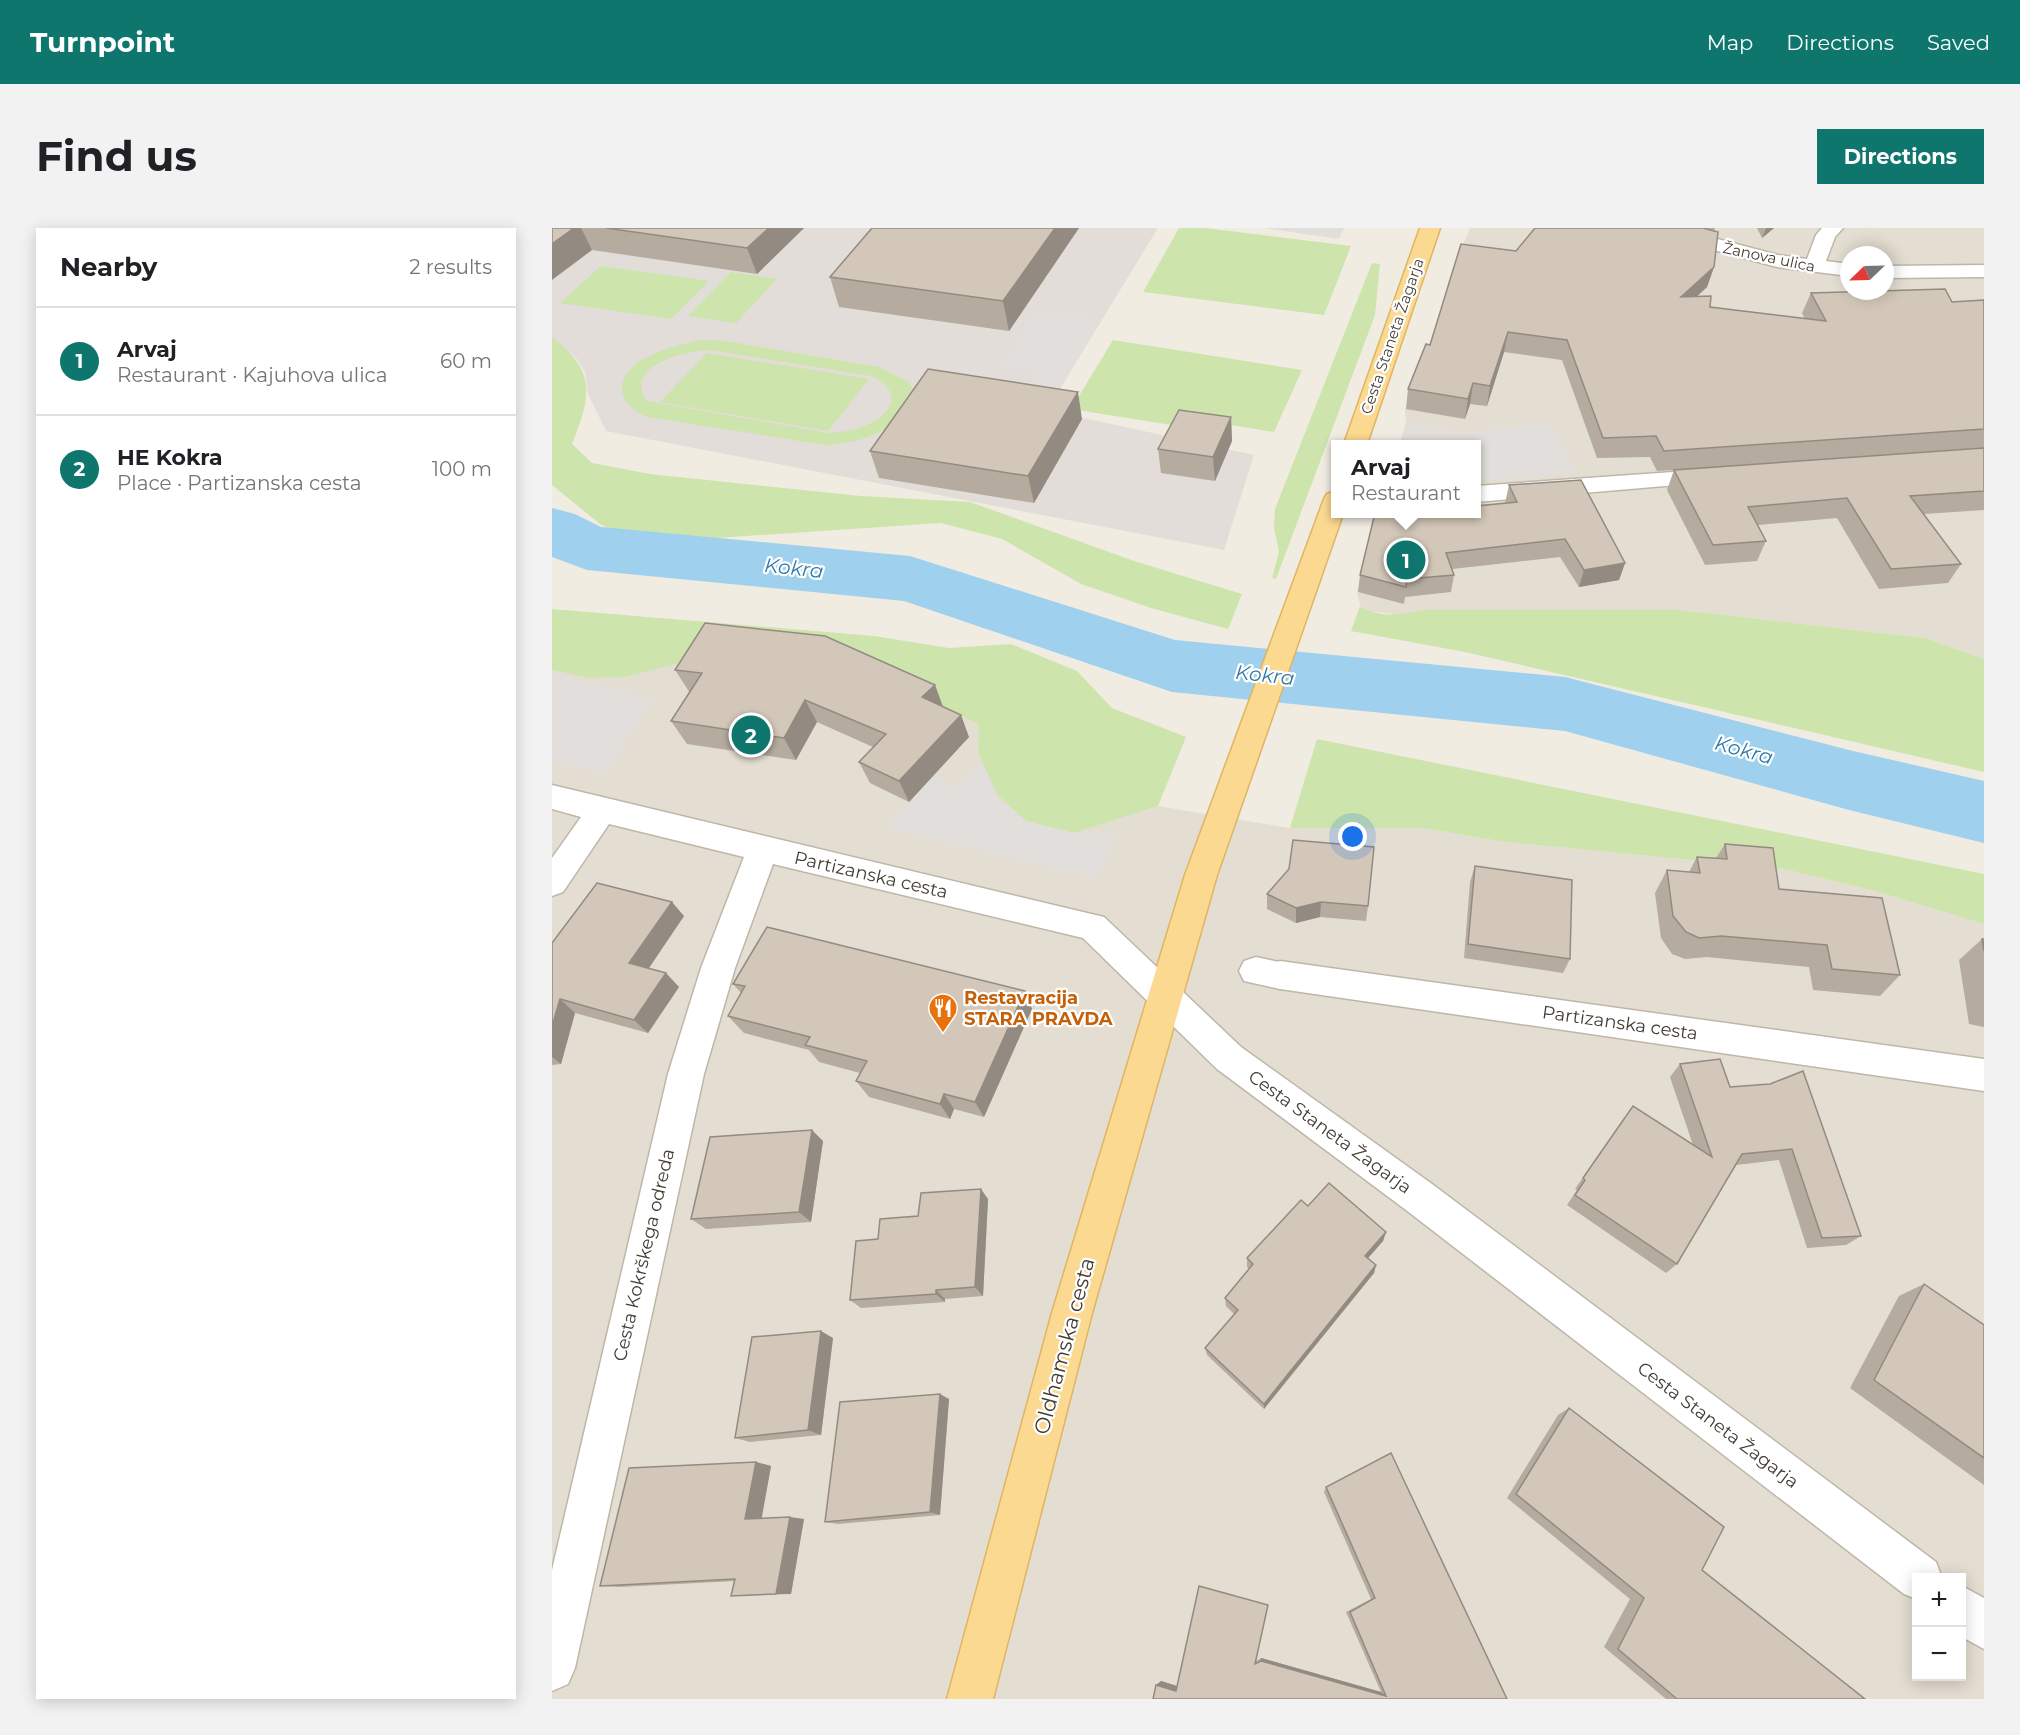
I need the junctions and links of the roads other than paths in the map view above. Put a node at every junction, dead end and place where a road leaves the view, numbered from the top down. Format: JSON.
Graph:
{"nodes":[{"id":1,"x":1430,"y":228,"type":"edge"},
{"id":2,"x":1654,"y":228,"type":"edge"},
{"id":3,"x":1833,"y":228,"type":"edge"},
{"id":4,"x":1814,"y":267,"type":"junction"},
{"id":5,"x":1840,"y":269,"type":"edge"},
{"id":6,"x":1984,"y":271,"type":"edge"},
{"id":7,"x":1894,"y":272,"type":"edge"},
{"id":8,"x":1356,"y":440,"type":"edge"},
{"id":9,"x":1739,"y":475,"type":"edge"},
{"id":10,"x":1481,"y":494,"type":"edge"},
{"id":11,"x":1331,"y":517,"type":"edge"},
{"id":12,"x":552,"y":797,"type":"edge"},
{"id":13,"x":602,"y":811,"type":"junction"},
{"id":14,"x":763,"y":849,"type":"junction"},
{"id":15,"x":552,"y":883,"type":"edge"},
{"id":16,"x":1268,"y":973,"type":"dead end"},
{"id":17,"x":1165,"y":996,"type":"junction"},
{"id":18,"x":1984,"y":1075,"type":"edge"},
{"id":19,"x":1913,"y":1573,"type":"edge"},
{"id":20,"x":1966,"y":1612,"type":"edge"},
{"id":21,"x":1984,"y":1626,"type":"edge"},
{"id":22,"x":552,"y":1668,"type":"edge"},
{"id":23,"x":970,"y":1699,"type":"edge"}],
"edges":[{"from":1,"to":8,"type":"main road","name":"Cesta Staneta Žagarja"},
{"from":2,"to":4,"type":"street","name":"Žanova ulica"},
{"from":3,"to":4,"type":"street"},
{"from":4,"to":5,"type":"street","name":"Žanova ulica"},
{"from":6,"to":7,"type":"street"},
{"from":9,"to":10,"type":"street"},
{"from":11,"to":17,"type":"main road"},
{"from":12,"to":13,"type":"street","name":"Partizanska cesta"},
{"from":13,"to":14,"type":"street","name":"Partizanska cesta"},
{"from":13,"to":15,"type":"street"},
{"from":14,"to":17,"type":"street","name":"Partizanska cesta"},
{"from":14,"to":22,"type":"street","name":"Cesta Kokrškega odreda"},
{"from":16,"to":18,"type":"street","name":"Partizanska cesta"},
{"from":17,"to":19,"type":"street","name":"Cesta Staneta Žagarja"},
{"from":17,"to":23,"type":"main road","name":"Oldhamska cesta"},
{"from":20,"to":21,"type":"street"}]}
